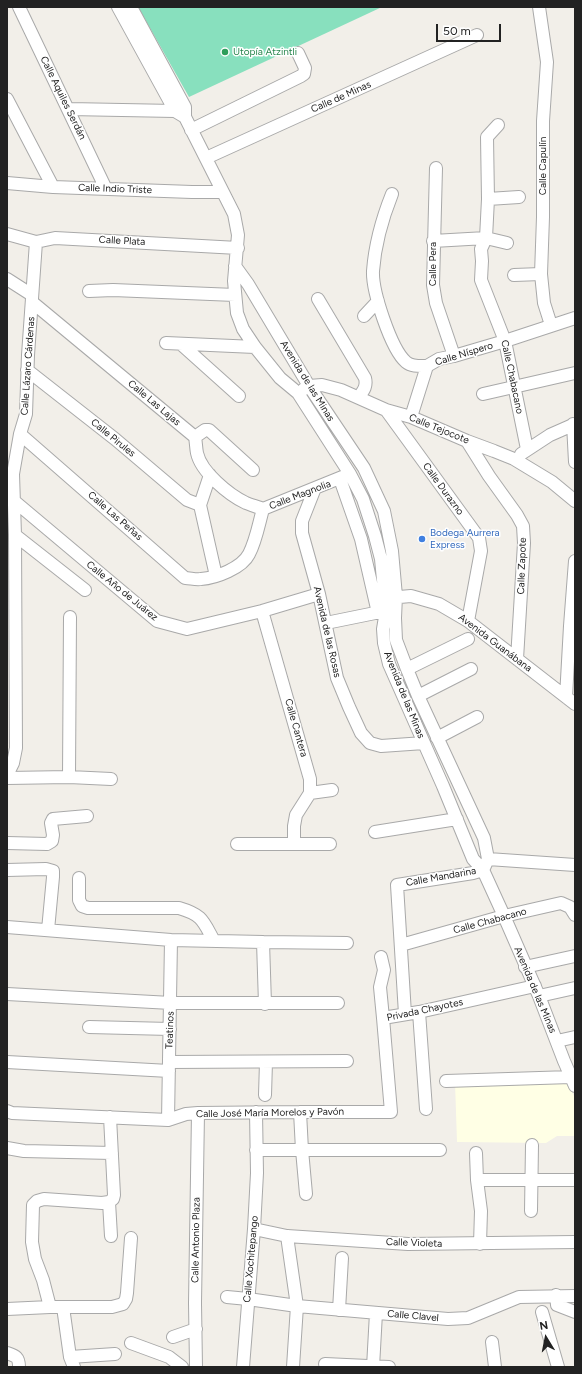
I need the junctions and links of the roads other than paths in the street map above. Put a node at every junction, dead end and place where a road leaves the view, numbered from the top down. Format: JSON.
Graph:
{"nodes":[{"id":1,"x":19,"y":7,"type":"edge"},
{"id":2,"x":118,"y":7,"type":"edge"},
{"id":3,"x":131,"y":7,"type":"edge"},
{"id":4,"x":539,"y":7,"type":"edge"},
{"id":5,"x":477,"y":35,"type":"dead end"},
{"id":6,"x":298,"y":53,"type":"dead end"},
{"id":7,"x":7,"y":99,"type":"edge"},
{"id":8,"x":69,"y":109,"type":"junction"},
{"id":9,"x":182,"y":112,"type":"junction"},
{"id":10,"x":498,"y":125,"type":"dead end"},
{"id":11,"x":191,"y":130,"type":"junction"},
{"id":12,"x":206,"y":158,"type":"junction"},
{"id":13,"x":436,"y":168,"type":"dead end"},
{"id":14,"x":7,"y":183,"type":"edge"},
{"id":15,"x":52,"y":187,"type":"junction"},
{"id":16,"x":106,"y":189,"type":"junction"},
{"id":17,"x":222,"y":192,"type":"junction"},
{"id":18,"x":392,"y":194,"type":"dead end"},
{"id":19,"x":518,"y":198,"type":"dead end"},
{"id":20,"x":488,"y":199,"type":"junction"},
{"id":21,"x":7,"y":234,"type":"edge"},
{"id":22,"x":486,"y":238,"type":"junction"},
{"id":23,"x":433,"y":241,"type":"junction"},
{"id":24,"x":36,"y":242,"type":"junction"},
{"id":25,"x":507,"y":243,"type":"dead end"},
{"id":26,"x":238,"y":248,"type":"junction"},
{"id":27,"x":235,"y":266,"type":"junction"},
{"id":28,"x":541,"y":274,"type":"junction"},
{"id":29,"x":514,"y":275,"type":"dead end"},
{"id":30,"x":7,"y":279,"type":"edge"},
{"id":31,"x":89,"y":291,"type":"dead end"},
{"id":32,"x":235,"y":295,"type":"junction"},
{"id":33,"x":32,"y":298,"type":"junction"},
{"id":34,"x":318,"y":299,"type":"dead end"},
{"id":35,"x":378,"y":301,"type":"junction"},
{"id":36,"x":364,"y":316,"type":"dead end"},
{"id":37,"x":575,"y":318,"type":"edge"},
{"id":38,"x":551,"y":325,"type":"junction"},
{"id":39,"x":505,"y":341,"type":"junction"},
{"id":40,"x":166,"y":343,"type":"dead end"},
{"id":41,"x":181,"y":344,"type":"junction"},
{"id":42,"x":255,"y":348,"type":"junction"},
{"id":43,"x":454,"y":356,"type":"junction"},
{"id":44,"x":427,"y":366,"type":"junction"},
{"id":45,"x":27,"y":370,"type":"junction"},
{"id":46,"x":575,"y":373,"type":"edge"},
{"id":47,"x":309,"y":386,"type":"junction"},
{"id":48,"x":514,"y":387,"type":"junction"},
{"id":49,"x":298,"y":393,"type":"junction"},
{"id":50,"x":483,"y":394,"type":"dead end"},
{"id":51,"x":239,"y":396,"type":"dead end"},
{"id":52,"x":359,"y":397,"type":"junction"},
{"id":53,"x":386,"y":410,"type":"junction"},
{"id":54,"x":411,"y":417,"type":"junction"},
{"id":55,"x":574,"y":424,"type":"edge"},
{"id":56,"x":20,"y":434,"type":"junction"},
{"id":57,"x":195,"y":437,"type":"junction"},
{"id":58,"x":467,"y":441,"type":"junction"},
{"id":59,"x":527,"y":449,"type":"junction"},
{"id":60,"x":514,"y":459,"type":"junction"},
{"id":61,"x":575,"y":462,"type":"edge"},
{"id":62,"x":254,"y":470,"type":"dead end"},
{"id":63,"x":210,"y":475,"type":"junction"},
{"id":64,"x":345,"y":476,"type":"junction"},
{"id":65,"x":315,"y":488,"type":"junction"},
{"id":66,"x":13,"y":500,"type":"junction"},
{"id":67,"x":575,"y":501,"type":"edge"},
{"id":68,"x":200,"y":505,"type":"junction"},
{"id":69,"x":263,"y":509,"type":"junction"},
{"id":70,"x":14,"y":535,"type":"junction"},
{"id":71,"x":575,"y":561,"type":"edge"},
{"id":72,"x":216,"y":576,"type":"junction"},
{"id":73,"x":85,"y":590,"type":"dead end"},
{"id":74,"x":319,"y":594,"type":"junction"},
{"id":75,"x":390,"y":597,"type":"junction"},
{"id":76,"x":262,"y":611,"type":"junction"},
{"id":77,"x":382,"y":612,"type":"junction"},
{"id":78,"x":70,"y":617,"type":"dead end"},
{"id":79,"x":468,"y":621,"type":"junction"},
{"id":80,"x":326,"y":623,"type":"junction"},
{"id":81,"x":468,"y":639,"type":"dead end"},
{"id":82,"x":517,"y":659,"type":"junction"},
{"id":83,"x":11,"y":668,"type":"edge"},
{"id":84,"x":406,"y":669,"type":"junction"},
{"id":85,"x":471,"y":669,"type":"dead end"},
{"id":86,"x":418,"y":696,"type":"junction"},
{"id":87,"x":571,"y":700,"type":"edge"},
{"id":88,"x":477,"y":717,"type":"dead end"},
{"id":89,"x":437,"y":738,"type":"junction"},
{"id":90,"x":424,"y":743,"type":"junction"},
{"id":91,"x":7,"y":775,"type":"edge"},
{"id":92,"x":69,"y":777,"type":"junction"},
{"id":93,"x":7,"y":778,"type":"edge"},
{"id":94,"x":111,"y":779,"type":"dead end"},
{"id":95,"x":332,"y":790,"type":"dead end"},
{"id":96,"x":310,"y":793,"type":"junction"},
{"id":97,"x":87,"y":816,"type":"dead end"},
{"id":98,"x":457,"y":819,"type":"junction"},
{"id":99,"x":375,"y":832,"type":"dead end"},
{"id":100,"x":7,"y":843,"type":"edge"},
{"id":101,"x":237,"y":844,"type":"dead end"},
{"id":102,"x":294,"y":844,"type":"junction"},
{"id":103,"x":330,"y":844,"type":"dead end"},
{"id":104,"x":485,"y":864,"type":"junction"},
{"id":105,"x":575,"y":865,"type":"edge"},
{"id":106,"x":7,"y":870,"type":"edge"},
{"id":107,"x":79,"y":878,"type":"dead end"},
{"id":108,"x":575,"y":915,"type":"edge"},
{"id":109,"x":504,"y":916,"type":"junction"},
{"id":110,"x":7,"y":927,"type":"edge"},
{"id":111,"x":48,"y":930,"type":"junction"},
{"id":112,"x":171,"y":940,"type":"junction"},
{"id":113,"x":214,"y":941,"type":"junction"},
{"id":114,"x":263,"y":942,"type":"junction"},
{"id":115,"x":348,"y":943,"type":"dead end"},
{"id":116,"x":401,"y":945,"type":"junction"},
{"id":117,"x":575,"y":956,"type":"edge"},
{"id":118,"x":381,"y":957,"type":"dead end"},
{"id":119,"x":526,"y":967,"type":"junction"},
{"id":120,"x":575,"y":988,"type":"edge"},
{"id":121,"x":537,"y":991,"type":"junction"},
{"id":122,"x":7,"y":994,"type":"edge"},
{"id":123,"x":171,"y":1003,"type":"junction"},
{"id":124,"x":338,"y":1003,"type":"dead end"},
{"id":125,"x":265,"y":1004,"type":"junction"},
{"id":126,"x":419,"y":1012,"type":"junction"},
{"id":127,"x":406,"y":1014,"type":"junction"},
{"id":128,"x":383,"y":1018,"type":"junction"},
{"id":129,"x":89,"y":1028,"type":"dead end"},
{"id":130,"x":170,"y":1029,"type":"junction"},
{"id":131,"x":575,"y":1037,"type":"edge"},
{"id":132,"x":557,"y":1041,"type":"junction"},
{"id":133,"x":347,"y":1061,"type":"dead end"},
{"id":134,"x":7,"y":1062,"type":"edge"},
{"id":135,"x":266,"y":1062,"type":"junction"},
{"id":136,"x":569,"y":1062,"type":"edge"},
{"id":137,"x":169,"y":1066,"type":"junction"},
{"id":138,"x":446,"y":1081,"type":"dead end"},
{"id":139,"x":573,"y":1082,"type":"edge"},
{"id":140,"x":265,"y":1095,"type":"dead end"},
{"id":141,"x":426,"y":1109,"type":"dead end"},
{"id":142,"x":7,"y":1111,"type":"edge"},
{"id":143,"x":256,"y":1112,"type":"junction"},
{"id":144,"x":300,"y":1112,"type":"junction"},
{"id":145,"x":391,"y":1112,"type":"joint"},
{"id":146,"x":198,"y":1113,"type":"junction"},
{"id":147,"x":110,"y":1117,"type":"junction"},
{"id":148,"x":168,"y":1120,"type":"junction"},
{"id":149,"x":532,"y":1145,"type":"dead end"},
{"id":150,"x":7,"y":1148,"type":"edge"},
{"id":151,"x":256,"y":1150,"type":"junction"},
{"id":152,"x":302,"y":1150,"type":"junction"},
{"id":153,"x":440,"y":1150,"type":"dead end"},
{"id":154,"x":112,"y":1153,"type":"junction"},
{"id":155,"x":476,"y":1153,"type":"dead end"},
{"id":156,"x":531,"y":1179,"type":"junction"},
{"id":157,"x":478,"y":1180,"type":"junction"},
{"id":158,"x":575,"y":1180,"type":"edge"},
{"id":159,"x":306,"y":1194,"type":"dead end"},
{"id":160,"x":109,"y":1202,"type":"junction"},
{"id":161,"x":531,"y":1211,"type":"dead end"},
{"id":162,"x":254,"y":1229,"type":"junction"},
{"id":163,"x":111,"y":1236,"type":"dead end"},
{"id":164,"x":287,"y":1236,"type":"junction"},
{"id":165,"x":131,"y":1238,"type":"dead end"},
{"id":166,"x":575,"y":1242,"type":"edge"},
{"id":167,"x":480,"y":1244,"type":"junction"},
{"id":168,"x":342,"y":1258,"type":"dead end"},
{"id":169,"x":556,"y":1295,"type":"junction"},
{"id":170,"x":575,"y":1296,"type":"edge"},
{"id":171,"x":227,"y":1297,"type":"dead end"},
{"id":172,"x":248,"y":1298,"type":"junction"},
{"id":173,"x":297,"y":1306,"type":"junction"},
{"id":174,"x":50,"y":1307,"type":"junction"},
{"id":175,"x":64,"y":1307,"type":"junction"},
{"id":176,"x":7,"y":1309,"type":"edge"},
{"id":177,"x":340,"y":1310,"type":"junction"},
{"id":178,"x":542,"y":1312,"type":"dead end"},
{"id":179,"x":575,"y":1312,"type":"edge"},
{"id":180,"x":376,"y":1313,"type":"junction"},
{"id":181,"x":196,"y":1329,"type":"junction"},
{"id":182,"x":173,"y":1337,"type":"dead end"},
{"id":183,"x":492,"y":1342,"type":"dead end"},
{"id":184,"x":131,"y":1343,"type":"dead end"},
{"id":185,"x":7,"y":1353,"type":"edge"},
{"id":186,"x":115,"y":1354,"type":"dead end"},
{"id":187,"x":72,"y":1362,"type":"edge"},
{"id":188,"x":325,"y":1364,"type":"dead end"},
{"id":189,"x":373,"y":1366,"type":"edge"},
{"id":190,"x":19,"y":1367,"type":"edge"},
{"id":191,"x":182,"y":1367,"type":"edge"},
{"id":192,"x":196,"y":1367,"type":"edge"},
{"id":193,"x":243,"y":1367,"type":"edge"},
{"id":194,"x":293,"y":1367,"type":"edge"},
{"id":195,"x":389,"y":1367,"type":"edge"},
{"id":196,"x":494,"y":1367,"type":"edge"},
{"id":197,"x":558,"y":1367,"type":"edge"}],
"edges":[{"from":1,"to":8,"type":"street","name":"Calle Aquiles Serdán"},
{"from":2,"to":9,"type":"street","name":"Avenida de las Minas"},
{"from":3,"to":9,"type":"street","name":"Avenida de las Minas"},
{"from":4,"to":28,"type":"street","name":"Calle Capulín"},
{"from":5,"to":12,"type":"street","name":"Calle de Minas"},
{"from":6,"to":11,"type":"street"},
{"from":7,"to":15,"type":"street"},
{"from":8,"to":9,"type":"street"},
{"from":8,"to":16,"type":"street","name":"Calle Aquiles Serdán"},
{"from":9,"to":11,"type":"street","name":"Avenida de las Minas"},
{"from":10,"to":20,"type":"street","name":"Calle Chabacano"},
{"from":11,"to":12,"type":"street","name":"Avenida de las Minas"},
{"from":12,"to":17,"type":"street","name":"Avenida de las Minas"},
{"from":13,"to":23,"type":"street","name":"Calle Pera"},
{"from":14,"to":15,"type":"street","name":"Calle Indio Triste"},
{"from":15,"to":16,"type":"street","name":"Calle Indio Triste"},
{"from":16,"to":17,"type":"street","name":"Calle Indio Triste"},
{"from":17,"to":26,"type":"street","name":"Avenida de las Minas"},
{"from":18,"to":35,"type":"street"},
{"from":19,"to":20,"type":"street"},
{"from":20,"to":22,"type":"street","name":"Calle Chabacano"},
{"from":21,"to":24,"type":"street","name":"Calle Plata"},
{"from":22,"to":23,"type":"street"},
{"from":22,"to":25,"type":"street"},
{"from":22,"to":39,"type":"street","name":"Calle Chabacano"},
{"from":23,"to":43,"type":"street","name":"Calle Pera"},
{"from":24,"to":26,"type":"street","name":"Calle Plata"},
{"from":24,"to":33,"type":"street","name":"Calle Lázaro Cárdenas"},
{"from":26,"to":27,"type":"street","name":"Avenida de las Minas"},
{"from":27,"to":32,"type":"street","name":"Avenida de las Minas"},
{"from":27,"to":47,"type":"street","name":"Avenida de las Minas"},
{"from":28,"to":29,"type":"street"},
{"from":28,"to":38,"type":"street","name":"Calle Capulín"},
{"from":30,"to":33,"type":"street","name":"Calle Las Lajas"},
{"from":31,"to":32,"type":"street"},
{"from":32,"to":42,"type":"street","name":"Avenida de las Minas"},
{"from":33,"to":45,"type":"street","name":"Calle Lázaro Cárdenas"},
{"from":33,"to":57,"type":"street","name":"Calle Las Lajas"},
{"from":34,"to":52,"type":"street"},
{"from":35,"to":36,"type":"street"},
{"from":35,"to":44,"type":"street"},
{"from":37,"to":38,"type":"street","name":"Calle Níspero"},
{"from":38,"to":39,"type":"street","name":"Calle Níspero"},
{"from":39,"to":43,"type":"street","name":"Calle Níspero"},
{"from":39,"to":48,"type":"street","name":"Calle Chabacano"},
{"from":40,"to":41,"type":"street"},
{"from":41,"to":42,"type":"street"},
{"from":41,"to":51,"type":"street"},
{"from":42,"to":49,"type":"street","name":"Avenida de las Minas"},
{"from":43,"to":44,"type":"street","name":"Calle Níspero"},
{"from":44,"to":54,"type":"street","name":"Calle Níspero"},
{"from":45,"to":56,"type":"street","name":"Calle Lázaro Cárdenas"},
{"from":45,"to":68,"type":"street","name":"Calle Pirules"},
{"from":46,"to":48,"type":"street"},
{"from":47,"to":49,"type":"street"},
{"from":47,"to":52,"type":"street","name":"Calle Tejocote"},
{"from":47,"to":75,"type":"street","name":"Avenida de las Minas"},
{"from":48,"to":50,"type":"street"},
{"from":48,"to":59,"type":"street","name":"Calle Chabacano"},
{"from":49,"to":64,"type":"street","name":"Avenida de las Minas"},
{"from":52,"to":53,"type":"street","name":"Calle Tejocote"},
{"from":53,"to":54,"type":"street","name":"Calle Tejocote"},
{"from":53,"to":79,"type":"street","name":"Calle Durazno"},
{"from":54,"to":58,"type":"street","name":"Calle Tejocote"},
{"from":55,"to":59,"type":"street"},
{"from":55,"to":61,"type":"street"},
{"from":56,"to":66,"type":"street","name":"Calle Lázaro Cárdenas"},
{"from":56,"to":72,"type":"street","name":"Calle Las Peñas"},
{"from":57,"to":62,"type":"street"},
{"from":57,"to":63,"type":"street"},
{"from":58,"to":60,"type":"street","name":"Calle Tejocote"},
{"from":58,"to":82,"type":"street","name":"Calle Zapote"},
{"from":59,"to":60,"type":"street"},
{"from":60,"to":67,"type":"street","name":"Calle Tejocote"},
{"from":63,"to":68,"type":"street"},
{"from":63,"to":69,"type":"street"},
{"from":64,"to":65,"type":"street","name":"Calle Magnolia"},
{"from":64,"to":75,"type":"street","name":"Avenida de las Minas"},
{"from":64,"to":77,"type":"street"},
{"from":65,"to":69,"type":"street","name":"Calle Magnolia"},
{"from":65,"to":74,"type":"street","name":"Avenida de las Rosas"},
{"from":66,"to":70,"type":"street","name":"Calle Lázaro Cárdenas"},
{"from":66,"to":76,"type":"street","name":"Calle Año de Juárez"},
{"from":68,"to":72,"type":"street"},
{"from":69,"to":72,"type":"street","name":"Calle Magnolia"},
{"from":70,"to":73,"type":"street"},
{"from":70,"to":83,"type":"street","name":"Calle Lázaro Cárdenas"},
{"from":71,"to":87,"type":"street"},
{"from":74,"to":76,"type":"street","name":"Calle Año de Juárez"},
{"from":74,"to":80,"type":"street","name":"Avenida de las Rosas"},
{"from":75,"to":77,"type":"street","name":"Avenida de las Minas"},
{"from":75,"to":79,"type":"street","name":"Avenida Guanábana"},
{"from":75,"to":84,"type":"street","name":"Avenida de las Minas"},
{"from":76,"to":96,"type":"street","name":"Calle Cantera"},
{"from":77,"to":80,"type":"street"},
{"from":77,"to":90,"type":"street","name":"Avenida de las Minas"},
{"from":78,"to":92,"type":"street"},
{"from":79,"to":82,"type":"street","name":"Avenida Guanábana"},
{"from":80,"to":90,"type":"street","name":"Avenida de las Rosas"},
{"from":81,"to":84,"type":"street"},
{"from":82,"to":87,"type":"street","name":"Avenida Guanábana"},
{"from":83,"to":91,"type":"street","name":"Calle Lázaro Cárdenas"},
{"from":84,"to":86,"type":"street","name":"Avenida de las Minas"},
{"from":85,"to":86,"type":"street"},
{"from":86,"to":89,"type":"street","name":"Avenida de las Minas"},
{"from":88,"to":89,"type":"street"},
{"from":89,"to":104,"type":"street","name":"Avenida de las Minas"},
{"from":90,"to":98,"type":"street","name":"Avenida de las Minas"},
{"from":92,"to":93,"type":"street"},
{"from":92,"to":94,"type":"street"},
{"from":95,"to":96,"type":"street"},
{"from":96,"to":102,"type":"street"},
{"from":97,"to":100,"type":"street"},
{"from":98,"to":99,"type":"street"},
{"from":98,"to":104,"type":"street","name":"Avenida de las Minas"},
{"from":101,"to":102,"type":"street"},
{"from":102,"to":103,"type":"street"},
{"from":104,"to":105,"type":"street","name":"Calle Mandarina"},
{"from":104,"to":109,"type":"street","name":"Avenida de las Minas"},
{"from":104,"to":116,"type":"street","name":"Calle Mandarina"},
{"from":106,"to":111,"type":"street"},
{"from":107,"to":113,"type":"street"},
{"from":108,"to":109,"type":"street","name":"Calle Chabacano"},
{"from":109,"to":116,"type":"street","name":"Calle Chabacano"},
{"from":109,"to":119,"type":"street","name":"Avenida de las Minas"},
{"from":110,"to":111,"type":"street"},
{"from":111,"to":112,"type":"street"},
{"from":112,"to":113,"type":"street"},
{"from":112,"to":123,"type":"street","name":"Teatinos"},
{"from":113,"to":114,"type":"street"},
{"from":114,"to":115,"type":"street"},
{"from":114,"to":125,"type":"street"},
{"from":116,"to":127,"type":"street"},
{"from":117,"to":119,"type":"street"},
{"from":118,"to":128,"type":"street"},
{"from":119,"to":121,"type":"street","name":"Avenida de las Minas"},
{"from":120,"to":121,"type":"street","name":"Privada Chayotes"},
{"from":121,"to":126,"type":"street","name":"Privada Chayotes"},
{"from":121,"to":132,"type":"street","name":"Avenida de las Minas"},
{"from":122,"to":123,"type":"street"},
{"from":123,"to":125,"type":"street"},
{"from":123,"to":130,"type":"street","name":"Teatinos"},
{"from":124,"to":125,"type":"street"},
{"from":126,"to":127,"type":"street","name":"Privada Chayotes"},
{"from":126,"to":141,"type":"street"},
{"from":127,"to":128,"type":"street","name":"Privada Chayotes"},
{"from":128,"to":145,"type":"street","name":"Privada Chayotes"},
{"from":129,"to":130,"type":"street"},
{"from":130,"to":137,"type":"street","name":"Teatinos"},
{"from":131,"to":132,"type":"street"},
{"from":132,"to":136,"type":"street","name":"Avenida de las Minas"},
{"from":133,"to":135,"type":"street"},
{"from":134,"to":137,"type":"street"},
{"from":135,"to":137,"type":"street"},
{"from":135,"to":140,"type":"street"},
{"from":136,"to":139,"type":"street","name":"Avenida de las Minas"},
{"from":137,"to":148,"type":"street","name":"Teatinos"},
{"from":138,"to":139,"type":"street"},
{"from":142,"to":147,"type":"street","name":"Calle José María Morelos y Pavón"},
{"from":143,"to":144,"type":"street","name":"Calle José María Morelos y Pavón"},
{"from":143,"to":146,"type":"street","name":"Calle José María Morelos y Pavón"},
{"from":143,"to":151,"type":"street","name":"Calle Xochitepango"},
{"from":144,"to":145,"type":"street","name":"Calle José María Morelos y Pavón"},
{"from":144,"to":152,"type":"street"},
{"from":146,"to":148,"type":"street","name":"Calle José María Morelos y Pavón"},
{"from":146,"to":181,"type":"street","name":"Calle Antonio Plaza"},
{"from":147,"to":148,"type":"street","name":"Calle José María Morelos y Pavón"},
{"from":147,"to":154,"type":"street"},
{"from":149,"to":156,"type":"street"},
{"from":150,"to":154,"type":"street"},
{"from":151,"to":152,"type":"street"},
{"from":151,"to":162,"type":"street","name":"Calle Xochitepango"},
{"from":152,"to":153,"type":"street"},
{"from":152,"to":159,"type":"street"},
{"from":154,"to":160,"type":"street"},
{"from":155,"to":157,"type":"street"},
{"from":156,"to":157,"type":"street"},
{"from":156,"to":158,"type":"street"},
{"from":156,"to":161,"type":"street"},
{"from":157,"to":167,"type":"street"},
{"from":160,"to":163,"type":"street"},
{"from":160,"to":174,"type":"street"},
{"from":162,"to":164,"type":"street","name":"Calle Violeta"},
{"from":162,"to":172,"type":"street","name":"Calle Xochitepango"},
{"from":164,"to":167,"type":"street","name":"Calle Violeta"},
{"from":164,"to":173,"type":"street"},
{"from":165,"to":175,"type":"street"},
{"from":166,"to":167,"type":"street","name":"Calle Violeta"},
{"from":168,"to":177,"type":"street"},
{"from":169,"to":170,"type":"street","name":"Calle Clavel"},
{"from":169,"to":179,"type":"street"},
{"from":169,"to":180,"type":"street","name":"Calle Clavel"},
{"from":171,"to":172,"type":"street","name":"Calle Clavel"},
{"from":172,"to":173,"type":"street","name":"Calle Clavel"},
{"from":172,"to":193,"type":"street","name":"Calle Xochitepango"},
{"from":173,"to":177,"type":"street","name":"Calle Clavel"},
{"from":173,"to":194,"type":"street"},
{"from":174,"to":175,"type":"street"},
{"from":174,"to":176,"type":"street"},
{"from":175,"to":187,"type":"street"},
{"from":177,"to":180,"type":"street","name":"Calle Clavel"},
{"from":178,"to":197,"type":"street"},
{"from":180,"to":189,"type":"street"},
{"from":181,"to":182,"type":"street"},
{"from":181,"to":192,"type":"street","name":"Calle Antonio Plaza"},
{"from":183,"to":196,"type":"street"},
{"from":184,"to":191,"type":"street"},
{"from":185,"to":190,"type":"street"},
{"from":186,"to":187,"type":"street"},
{"from":188,"to":189,"type":"street"},
{"from":189,"to":195,"type":"street"}]}
